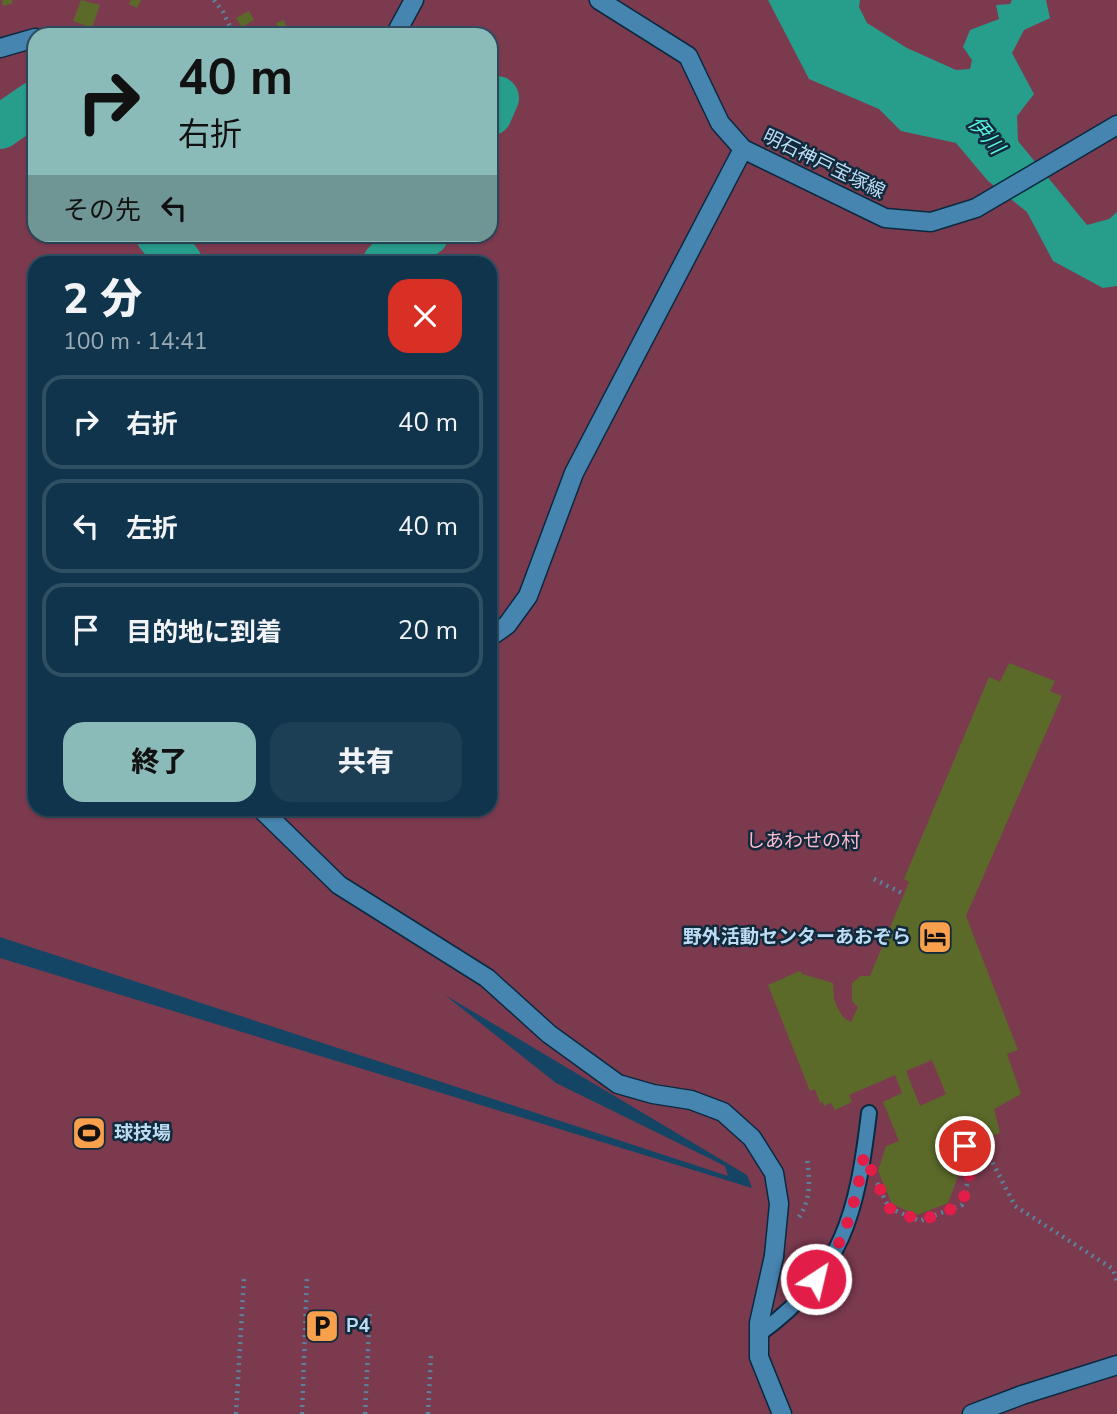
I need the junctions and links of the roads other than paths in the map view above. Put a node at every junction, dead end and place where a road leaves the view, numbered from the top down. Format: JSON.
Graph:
{"nodes":[{"id":1,"x":414,"y":0,"type":"edge"},
{"id":2,"x":599,"y":0,"type":"edge"},
{"id":3,"x":399,"y":28,"type":"edge"},
{"id":4,"x":28,"y":40,"type":"edge"},
{"id":5,"x":0,"y":48,"type":"edge"},
{"id":6,"x":1117,"y":125,"type":"edge"},
{"id":7,"x":743,"y":149,"type":"junction"},
{"id":8,"x":497,"y":632,"type":"edge"},
{"id":9,"x":268,"y":816,"type":"edge"},
{"id":10,"x":869,"y":1113,"type":"dead end"},
{"id":11,"x":759,"y":1334,"type":"junction"},
{"id":12,"x":1117,"y":1365,"type":"edge"},
{"id":13,"x":782,"y":1414,"type":"edge"},
{"id":14,"x":972,"y":1414,"type":"edge"}],
"edges":[{"from":1,"to":3,"type":"street"},
{"from":2,"to":7,"type":"street","name":"明石神戸宝塚線"},
{"from":4,"to":5,"type":"street"},
{"from":6,"to":7,"type":"street","name":"明石神戸宝塚線"},
{"from":7,"to":8,"type":"street"},
{"from":9,"to":11,"type":"street"},
{"from":10,"to":11,"type":"lane"},
{"from":11,"to":13,"type":"street"},
{"from":12,"to":14,"type":"street"}]}
